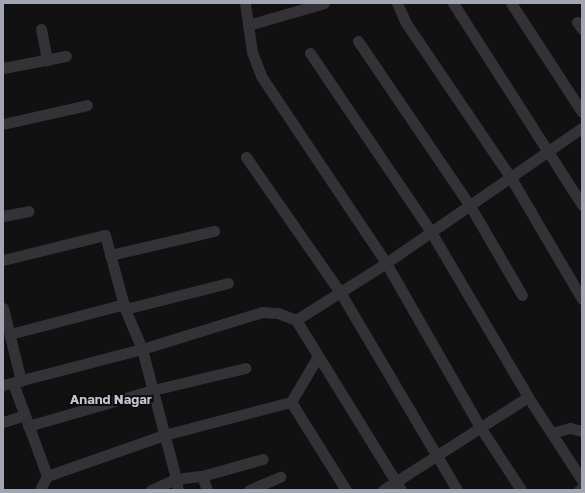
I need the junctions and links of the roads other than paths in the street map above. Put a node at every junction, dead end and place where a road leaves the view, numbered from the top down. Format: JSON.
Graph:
{"nodes":[{"id":1,"x":245,"y":3,"type":"edge"},
{"id":2,"x":324,"y":3,"type":"edge"},
{"id":3,"x":397,"y":3,"type":"edge"},
{"id":4,"x":453,"y":3,"type":"edge"},
{"id":5,"x":511,"y":3,"type":"edge"},
{"id":6,"x":304,"y":5,"type":"edge"},
{"id":7,"x":248,"y":25,"type":"junction"},
{"id":8,"x":41,"y":29,"type":"dead end"},
{"id":9,"x":358,"y":41,"type":"dead end"},
{"id":10,"x":310,"y":53,"type":"dead end"},
{"id":11,"x":66,"y":56,"type":"dead end"},
{"id":12,"x":47,"y":60,"type":"junction"},
{"id":13,"x":3,"y":68,"type":"edge"},
{"id":14,"x":87,"y":105,"type":"dead end"},
{"id":15,"x":582,"y":112,"type":"edge"},
{"id":16,"x":3,"y":124,"type":"edge"},
{"id":17,"x":582,"y":128,"type":"edge"},
{"id":18,"x":549,"y":151,"type":"junction"},
{"id":19,"x":246,"y":157,"type":"dead end"},
{"id":20,"x":511,"y":178,"type":"junction"},
{"id":21,"x":582,"y":205,"type":"edge"},
{"id":22,"x":470,"y":206,"type":"junction"},
{"id":23,"x":29,"y":210,"type":"dead end"},
{"id":24,"x":3,"y":216,"type":"edge"},
{"id":25,"x":214,"y":231,"type":"dead end"},
{"id":26,"x":431,"y":232,"type":"junction"},
{"id":27,"x":110,"y":256,"type":"junction"},
{"id":28,"x":3,"y":260,"type":"edge"},
{"id":29,"x":386,"y":263,"type":"junction"},
{"id":30,"x":228,"y":283,"type":"dead end"},
{"id":31,"x":340,"y":292,"type":"junction"},
{"id":32,"x":522,"y":295,"type":"dead end"},
{"id":33,"x":582,"y":299,"type":"edge"},
{"id":34,"x":124,"y":307,"type":"junction"},
{"id":35,"x":3,"y":308,"type":"edge"},
{"id":36,"x":296,"y":320,"type":"junction"},
{"id":37,"x":10,"y":334,"type":"junction"},
{"id":38,"x":8,"y":347,"type":"edge"},
{"id":39,"x":142,"y":349,"type":"junction"},
{"id":40,"x":318,"y":356,"type":"junction"},
{"id":41,"x":245,"y":368,"type":"dead end"},
{"id":42,"x":12,"y":383,"type":"edge"},
{"id":43,"x":153,"y":390,"type":"junction"},
{"id":44,"x":528,"y":397,"type":"junction"},
{"id":45,"x":291,"y":402,"type":"junction"},
{"id":46,"x":26,"y":421,"type":"junction"},
{"id":47,"x":3,"y":422,"type":"edge"},
{"id":48,"x":480,"y":427,"type":"junction"},
{"id":49,"x":582,"y":431,"type":"edge"},
{"id":50,"x":552,"y":434,"type":"junction"},
{"id":51,"x":164,"y":435,"type":"junction"},
{"id":52,"x":436,"y":456,"type":"junction"},
{"id":53,"x":263,"y":459,"type":"dead end"},
{"id":54,"x":202,"y":476,"type":"junction"},
{"id":55,"x":280,"y":477,"type":"dead end"},
{"id":56,"x":582,"y":480,"type":"edge"},
{"id":57,"x":45,"y":485,"type":"edge"},
{"id":58,"x":177,"y":485,"type":"edge"},
{"id":59,"x":399,"y":486,"type":"edge"},
{"id":60,"x":582,"y":488,"type":"edge"},
{"id":61,"x":151,"y":490,"type":"edge"},
{"id":62,"x":207,"y":490,"type":"edge"},
{"id":63,"x":249,"y":490,"type":"edge"},
{"id":64,"x":346,"y":490,"type":"edge"},
{"id":65,"x":383,"y":490,"type":"edge"},
{"id":66,"x":457,"y":490,"type":"edge"},
{"id":67,"x":521,"y":490,"type":"edge"},
{"id":68,"x":579,"y":490,"type":"edge"}],
"edges":[{"from":1,"to":7,"type":"street"},
{"from":2,"to":6,"type":"street"},
{"from":3,"to":20,"type":"street"},
{"from":4,"to":18,"type":"street"},
{"from":5,"to":15,"type":"street"},
{"from":6,"to":7,"type":"street"},
{"from":7,"to":29,"type":"street"},
{"from":8,"to":12,"type":"street"},
{"from":9,"to":22,"type":"street"},
{"from":10,"to":26,"type":"street"},
{"from":11,"to":12,"type":"street"},
{"from":12,"to":13,"type":"street"},
{"from":14,"to":16,"type":"street"},
{"from":17,"to":18,"type":"street"},
{"from":18,"to":20,"type":"street"},
{"from":18,"to":21,"type":"street"},
{"from":19,"to":31,"type":"street"},
{"from":20,"to":22,"type":"street"},
{"from":20,"to":33,"type":"street"},
{"from":22,"to":26,"type":"street"},
{"from":22,"to":32,"type":"street"},
{"from":23,"to":24,"type":"street"},
{"from":25,"to":27,"type":"street"},
{"from":26,"to":29,"type":"street"},
{"from":26,"to":44,"type":"street"},
{"from":27,"to":28,"type":"street"},
{"from":27,"to":34,"type":"street"},
{"from":29,"to":31,"type":"street"},
{"from":29,"to":48,"type":"street"},
{"from":30,"to":34,"type":"street"},
{"from":31,"to":36,"type":"street"},
{"from":31,"to":52,"type":"street"},
{"from":34,"to":37,"type":"street"},
{"from":34,"to":39,"type":"street"},
{"from":35,"to":37,"type":"street"},
{"from":36,"to":39,"type":"street"},
{"from":36,"to":40,"type":"street"},
{"from":37,"to":38,"type":"street"},
{"from":38,"to":42,"type":"street"},
{"from":39,"to":42,"type":"street"},
{"from":39,"to":43,"type":"street"},
{"from":40,"to":45,"type":"street"},
{"from":40,"to":59,"type":"street"},
{"from":41,"to":43,"type":"street"},
{"from":42,"to":46,"type":"street"},
{"from":43,"to":46,"type":"street"},
{"from":43,"to":51,"type":"street"},
{"from":44,"to":48,"type":"street"},
{"from":44,"to":50,"type":"street"},
{"from":45,"to":51,"type":"street"},
{"from":45,"to":64,"type":"street"},
{"from":46,"to":47,"type":"street"},
{"from":46,"to":57,"type":"street"},
{"from":48,"to":52,"type":"street"},
{"from":48,"to":67,"type":"street"},
{"from":49,"to":50,"type":"street"},
{"from":50,"to":56,"type":"street"},
{"from":51,"to":57,"type":"street"},
{"from":51,"to":58,"type":"street"},
{"from":52,"to":59,"type":"street"},
{"from":52,"to":66,"type":"street"},
{"from":53,"to":54,"type":"street"},
{"from":54,"to":58,"type":"street"},
{"from":54,"to":62,"type":"street"},
{"from":55,"to":63,"type":"street"},
{"from":58,"to":61,"type":"street"},
{"from":59,"to":65,"type":"street"},
{"from":60,"to":68,"type":"street"}]}
